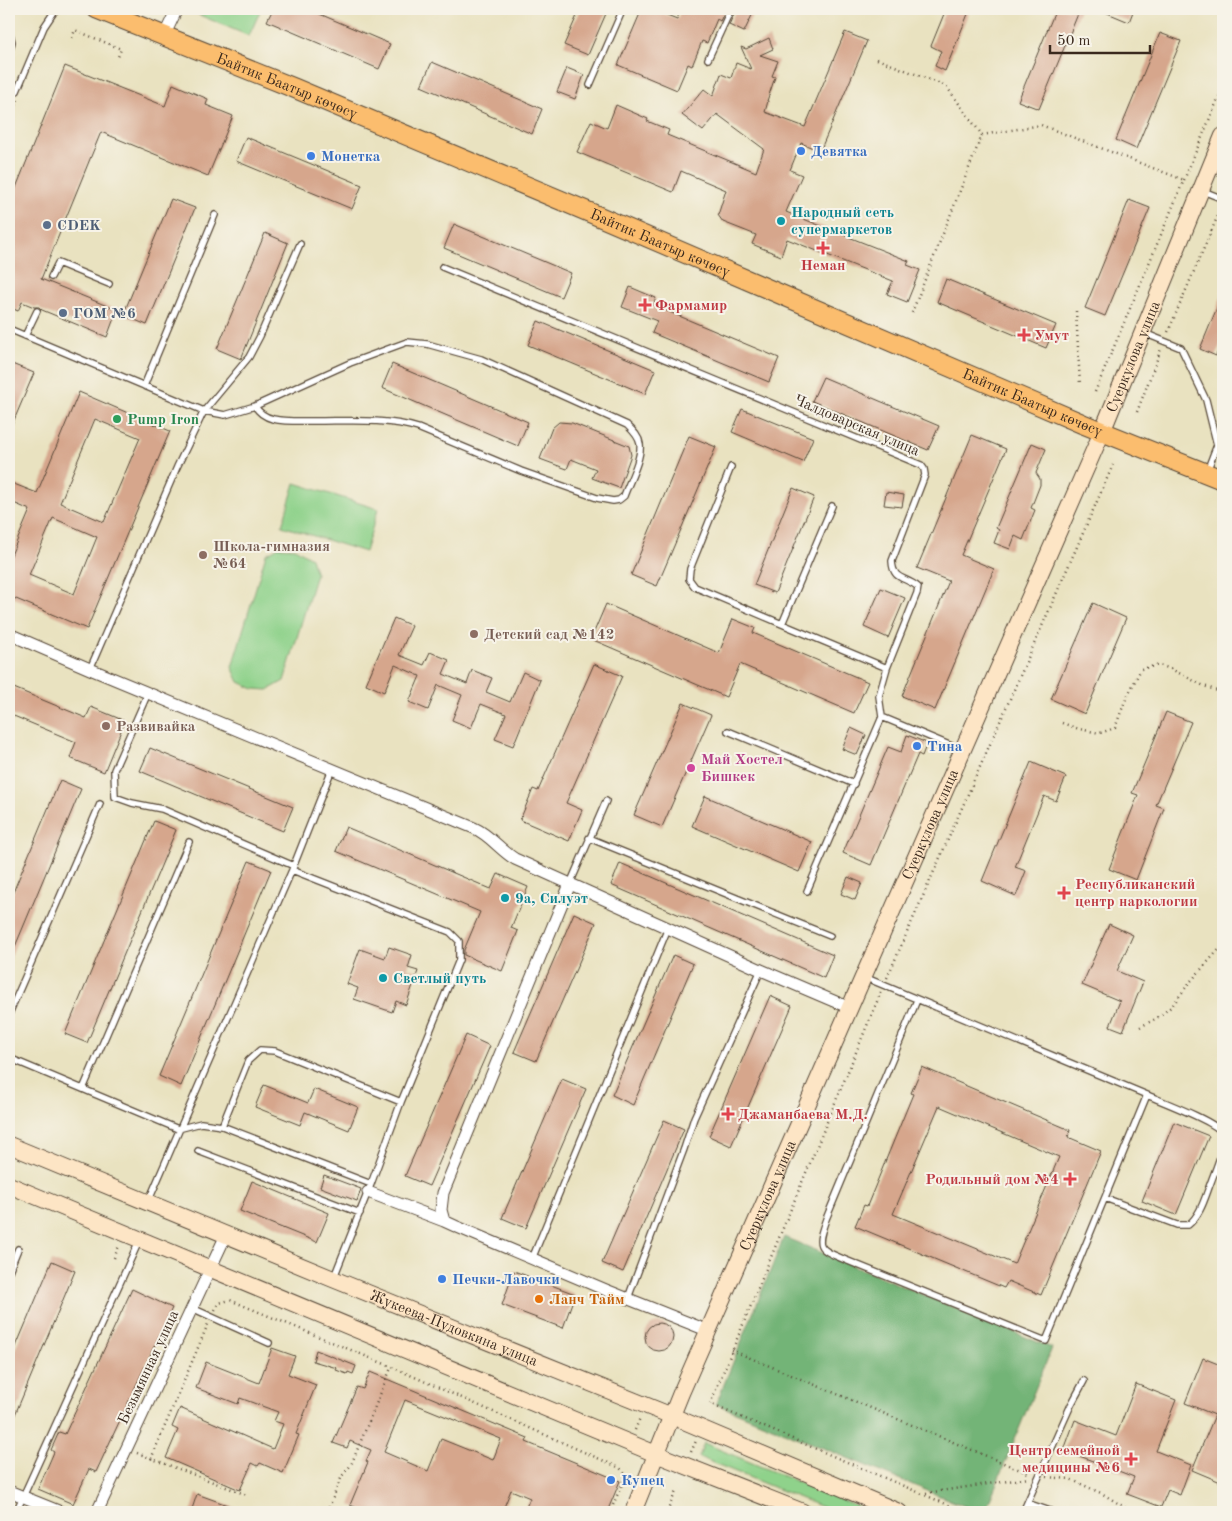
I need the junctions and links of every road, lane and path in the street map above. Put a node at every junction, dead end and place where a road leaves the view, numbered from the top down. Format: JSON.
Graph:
{"nodes":[{"id":1,"x":56,"y":9,"type":"edge"},
{"id":2,"x":97,"y":9,"type":"edge"},
{"id":3,"x":177,"y":9,"type":"edge"},
{"id":4,"x":623,"y":9,"type":"edge"},
{"id":5,"x":731,"y":9,"type":"edge"},
{"id":6,"x":9,"y":30,"type":"edge"},
{"id":7,"x":164,"y":36,"type":"junction"},
{"id":8,"x":72,"y":38,"type":"dead end"},
{"id":9,"x":9,"y":53,"type":"edge"},
{"id":10,"x":118,"y":57,"type":"dead end"},
{"id":11,"x":708,"y":59,"type":"dead end"},
{"id":12,"x":877,"y":59,"type":"dead end"},
{"id":13,"x":590,"y":85,"type":"dead end"},
{"id":14,"x":1223,"y":87,"type":"edge"},
{"id":15,"x":9,"y":95,"type":"edge"},
{"id":16,"x":982,"y":135,"type":"junction"},
{"id":17,"x":1223,"y":136,"type":"edge"},
{"id":18,"x":1184,"y":180,"type":"junction"},
{"id":19,"x":1201,"y":190,"type":"junction"},
{"id":20,"x":1223,"y":199,"type":"edge"},
{"id":21,"x":1223,"y":203,"type":"edge"},
{"id":22,"x":216,"y":215,"type":"dead end"},
{"id":23,"x":300,"y":244,"type":"dead end"},
{"id":24,"x":442,"y":266,"type":"dead end"},
{"id":25,"x":51,"y":278,"type":"dead end"},
{"id":26,"x":109,"y":284,"type":"dead end"},
{"id":27,"x":37,"y":311,"type":"dead end"},
{"id":28,"x":1076,"y":312,"type":"dead end"},
{"id":29,"x":911,"y":315,"type":"dead end"},
{"id":30,"x":9,"y":330,"type":"edge"},
{"id":31,"x":1144,"y":332,"type":"junction"},
{"id":32,"x":25,"y":336,"type":"junction"},
{"id":33,"x":1164,"y":341,"type":"junction"},
{"id":34,"x":1080,"y":385,"type":"dead end"},
{"id":35,"x":144,"y":386,"type":"junction"},
{"id":36,"x":1095,"y":392,"type":"dead end"},
{"id":37,"x":255,"y":406,"type":"junction"},
{"id":38,"x":204,"y":411,"type":"junction"},
{"id":39,"x":1137,"y":412,"type":"dead end"},
{"id":40,"x":1102,"y":432,"type":"junction"},
{"id":41,"x":1113,"y":465,"type":"dead end"},
{"id":42,"x":731,"y":467,"type":"dead end"},
{"id":43,"x":1215,"y":477,"type":"edge"},
{"id":44,"x":832,"y":506,"type":"dead end"},
{"id":45,"x":782,"y":624,"type":"junction"},
{"id":46,"x":9,"y":634,"type":"edge"},
{"id":47,"x":886,"y":668,"type":"junction"},
{"id":48,"x":90,"y":669,"type":"junction"},
{"id":49,"x":1223,"y":693,"type":"edge"},
{"id":50,"x":148,"y":694,"type":"junction"},
{"id":51,"x":882,"y":717,"type":"junction"},
{"id":52,"x":1062,"y":723,"type":"dead end"},
{"id":53,"x":728,"y":732,"type":"dead end"},
{"id":54,"x":963,"y":751,"type":"junction"},
{"id":55,"x":332,"y":770,"type":"junction"},
{"id":56,"x":854,"y":784,"type":"junction"},
{"id":57,"x":606,"y":800,"type":"dead end"},
{"id":58,"x":100,"y":804,"type":"dead end"},
{"id":59,"x":589,"y":838,"type":"junction"},
{"id":60,"x":189,"y":842,"type":"dead end"},
{"id":61,"x":293,"y":868,"type":"junction"},
{"id":62,"x":570,"y":884,"type":"junction"},
{"id":63,"x":807,"y":891,"type":"dead end"},
{"id":64,"x":668,"y":928,"type":"junction"},
{"id":65,"x":830,"y":936,"type":"dead end"},
{"id":66,"x":1223,"y":945,"type":"edge"},
{"id":67,"x":761,"y":970,"type":"junction"},
{"id":68,"x":864,"y":977,"type":"junction"},
{"id":69,"x":883,"y":986,"type":"junction"},
{"id":70,"x":917,"y":1000,"type":"junction"},
{"id":71,"x":850,"y":1008,"type":"junction"},
{"id":72,"x":9,"y":1014,"type":"edge"},
{"id":73,"x":1140,"y":1028,"type":"dead end"},
{"id":74,"x":9,"y":1058,"type":"edge"},
{"id":75,"x":83,"y":1089,"type":"junction"},
{"id":76,"x":1147,"y":1095,"type":"junction"},
{"id":77,"x":401,"y":1102,"type":"junction"},
{"id":78,"x":222,"y":1126,"type":"junction"},
{"id":79,"x":178,"y":1129,"type":"junction"},
{"id":80,"x":9,"y":1145,"type":"edge"},
{"id":81,"x":198,"y":1152,"type":"dead end"},
{"id":82,"x":9,"y":1184,"type":"edge"},
{"id":83,"x":370,"y":1188,"type":"junction"},
{"id":84,"x":1105,"y":1198,"type":"junction"},
{"id":85,"x":147,"y":1203,"type":"junction"},
{"id":86,"x":360,"y":1213,"type":"junction"},
{"id":87,"x":444,"y":1221,"type":"junction"},
{"id":88,"x":226,"y":1235,"type":"junction"},
{"id":89,"x":139,"y":1240,"type":"junction"},
{"id":90,"x":18,"y":1249,"type":"dead end"},
{"id":91,"x":532,"y":1259,"type":"junction"},
{"id":92,"x":210,"y":1269,"type":"junction"},
{"id":93,"x":9,"y":1271,"type":"edge"},
{"id":94,"x":333,"y":1279,"type":"junction"},
{"id":95,"x":628,"y":1298,"type":"junction"},
{"id":96,"x":192,"y":1308,"type":"junction"},
{"id":97,"x":212,"y":1316,"type":"junction"},
{"id":98,"x":708,"y":1331,"type":"junction"},
{"id":99,"x":270,"y":1343,"type":"dead end"},
{"id":100,"x":731,"y":1350,"type":"junction"},
{"id":101,"x":392,"y":1368,"type":"junction"},
{"id":102,"x":1084,"y":1381,"type":"dead end"},
{"id":103,"x":672,"y":1416,"type":"junction"},
{"id":104,"x":640,"y":1418,"type":"dead end"},
{"id":105,"x":634,"y":1433,"type":"dead end"},
{"id":106,"x":696,"y":1439,"type":"dead end"},
{"id":107,"x":127,"y":1450,"type":"junction"},
{"id":108,"x":656,"y":1454,"type":"junction"},
{"id":109,"x":690,"y":1455,"type":"dead end"},
{"id":110,"x":151,"y":1459,"type":"junction"},
{"id":111,"x":1038,"y":1477,"type":"junction"},
{"id":112,"x":677,"y":1489,"type":"dead end"},
{"id":113,"x":9,"y":1491,"type":"edge"},
{"id":114,"x":924,"y":1494,"type":"junction"},
{"id":115,"x":247,"y":1495,"type":"dead end"},
{"id":116,"x":23,"y":1496,"type":"junction"},
{"id":117,"x":1223,"y":1496,"type":"edge"},
{"id":118,"x":1027,"y":1503,"type":"junction"},
{"id":119,"x":16,"y":1512,"type":"edge"},
{"id":120,"x":61,"y":1512,"type":"edge"},
{"id":121,"x":98,"y":1512,"type":"edge"},
{"id":122,"x":327,"y":1512,"type":"edge"},
{"id":123,"x":610,"y":1512,"type":"edge"},
{"id":124,"x":633,"y":1512,"type":"edge"},
{"id":125,"x":667,"y":1512,"type":"edge"},
{"id":126,"x":803,"y":1512,"type":"edge"},
{"id":127,"x":899,"y":1512,"type":"edge"},
{"id":128,"x":965,"y":1512,"type":"edge"},
{"id":129,"x":1023,"y":1512,"type":"edge"},
{"id":130,"x":1053,"y":1512,"type":"edge"},
{"id":131,"x":1132,"y":1512,"type":"edge"},
{"id":132,"x":1217,"y":1512,"type":"edge"}],
"edges":[{"from":1,"to":15,"type":"lane"},
{"from":2,"to":7,"type":"main road","name":"Байтик Баатыр көчөсү"},
{"from":3,"to":7,"type":"street"},
{"from":4,"to":13,"type":"lane"},
{"from":5,"to":11,"type":"lane"},
{"from":6,"to":9,"type":"lane"},
{"from":7,"to":40,"type":"main road","name":"Байтик Баатыр көчөсү"},
{"from":8,"to":10,"type":"path"},
{"from":12,"to":16,"type":"path"},
{"from":14,"to":18,"type":"path"},
{"from":16,"to":18,"type":"path"},
{"from":16,"to":29,"type":"path"},
{"from":17,"to":19,"type":"main road","name":"Суеркулова улица"},
{"from":18,"to":36,"type":"path"},
{"from":19,"to":20,"type":"lane"},
{"from":19,"to":31,"type":"main road","name":"Суеркулова улица"},
{"from":21,"to":33,"type":"path"},
{"from":22,"to":35,"type":"lane"},
{"from":23,"to":38,"type":"lane"},
{"from":24,"to":47,"type":"lane","name":"Чалдоварская улица"},
{"from":25,"to":26,"type":"lane"},
{"from":27,"to":32,"type":"lane"},
{"from":28,"to":34,"type":"path"},
{"from":30,"to":32,"type":"lane"},
{"from":31,"to":33,"type":"lane"},
{"from":31,"to":40,"type":"main road","name":"Суеркулова улица"},
{"from":32,"to":35,"type":"lane"},
{"from":33,"to":39,"type":"path"},
{"from":33,"to":43,"type":"lane"},
{"from":35,"to":38,"type":"lane"},
{"from":37,"to":37,"type":"lane"},
{"from":37,"to":38,"type":"lane"},
{"from":38,"to":48,"type":"lane"},
{"from":40,"to":43,"type":"main road","name":"Байтик Баатыр көчөсү"},
{"from":40,"to":54,"type":"main road","name":"Суеркулова улица"},
{"from":41,"to":69,"type":"path"},
{"from":42,"to":45,"type":"lane"},
{"from":44,"to":45,"type":"lane"},
{"from":45,"to":47,"type":"lane"},
{"from":46,"to":48,"type":"street"},
{"from":47,"to":51,"type":"lane","name":"Чалдоварская улица"},
{"from":48,"to":50,"type":"street"},
{"from":49,"to":52,"type":"path"},
{"from":50,"to":55,"type":"street"},
{"from":50,"to":61,"type":"lane"},
{"from":51,"to":54,"type":"lane"},
{"from":51,"to":56,"type":"lane"},
{"from":53,"to":56,"type":"lane"},
{"from":54,"to":68,"type":"main road","name":"Суеркулова улица"},
{"from":55,"to":61,"type":"lane"},
{"from":55,"to":62,"type":"street"},
{"from":56,"to":63,"type":"lane"},
{"from":57,"to":59,"type":"lane"},
{"from":58,"to":72,"type":"lane"},
{"from":59,"to":62,"type":"lane"},
{"from":59,"to":65,"type":"lane"},
{"from":60,"to":75,"type":"lane"},
{"from":61,"to":77,"type":"lane"},
{"from":61,"to":79,"type":"lane"},
{"from":62,"to":64,"type":"street"},
{"from":62,"to":87,"type":"street"},
{"from":64,"to":67,"type":"street"},
{"from":64,"to":91,"type":"lane"},
{"from":66,"to":73,"type":"path"},
{"from":67,"to":71,"type":"street"},
{"from":67,"to":95,"type":"lane"},
{"from":68,"to":69,"type":"lane"},
{"from":68,"to":71,"type":"main road","name":"Суеркулова улица"},
{"from":69,"to":70,"type":"lane"},
{"from":69,"to":100,"type":"path"},
{"from":70,"to":76,"type":"lane"},
{"from":70,"to":84,"type":"lane"},
{"from":71,"to":98,"type":"main road","name":"Суеркулова улица"},
{"from":74,"to":75,"type":"lane"},
{"from":75,"to":79,"type":"lane"},
{"from":76,"to":84,"type":"lane"},
{"from":76,"to":84,"type":"lane"},
{"from":77,"to":78,"type":"lane"},
{"from":77,"to":83,"type":"lane"},
{"from":78,"to":79,"type":"lane"},
{"from":78,"to":83,"type":"lane"},
{"from":79,"to":85,"type":"lane"},
{"from":80,"to":85,"type":"main road","name":"Жукеева-Пудовкина улица"},
{"from":81,"to":86,"type":"lane"},
{"from":82,"to":89,"type":"main road"},
{"from":83,"to":86,"type":"lane"},
{"from":83,"to":87,"type":"street"},
{"from":85,"to":88,"type":"main road","name":"Жукеева-Пудовкина улица"},
{"from":86,"to":94,"type":"lane"},
{"from":87,"to":91,"type":"street"},
{"from":88,"to":92,"type":"street","name":"Безымянная улица"},
{"from":88,"to":94,"type":"main road","name":"Жукеева-Пудовкина улица"},
{"from":89,"to":92,"type":"main road"},
{"from":89,"to":116,"type":"lane"},
{"from":90,"to":93,"type":"lane"},
{"from":91,"to":95,"type":"street"},
{"from":92,"to":96,"type":"street","name":"Безымянная улица"},
{"from":92,"to":108,"type":"main road"},
{"from":94,"to":103,"type":"main road","name":"Жукеева-Пудовкина улица"},
{"from":95,"to":98,"type":"street"},
{"from":96,"to":97,"type":"lane"},
{"from":96,"to":107,"type":"street","name":"Безымянная улица"},
{"from":97,"to":99,"type":"lane"},
{"from":97,"to":101,"type":"path"},
{"from":97,"to":110,"type":"path"},
{"from":98,"to":103,"type":"main road","name":"Суеркулова улица"},
{"from":100,"to":111,"type":"path"},
{"from":100,"to":114,"type":"path"},
{"from":101,"to":122,"type":"path"},
{"from":101,"to":123,"type":"path"},
{"from":102,"to":111,"type":"lane"},
{"from":103,"to":108,"type":"main road","name":"Суеркулова улица"},
{"from":103,"to":127,"type":"main road","name":"Жукеева-Пудовкина улица"},
{"from":104,"to":105,"type":"path"},
{"from":106,"to":109,"type":"path"},
{"from":107,"to":110,"type":"path"},
{"from":107,"to":121,"type":"street","name":"Безымянная улица"},
{"from":108,"to":124,"type":"main road","name":"Суеркулова улица"},
{"from":108,"to":126,"type":"main road"},
{"from":110,"to":115,"type":"path"},
{"from":111,"to":114,"type":"path"},
{"from":111,"to":118,"type":"lane"},
{"from":111,"to":131,"type":"path"},
{"from":112,"to":125,"type":"path"},
{"from":113,"to":116,"type":"street"},
{"from":114,"to":128,"type":"path"},
{"from":116,"to":119,"type":"lane"},
{"from":116,"to":120,"type":"street"},
{"from":117,"to":132,"type":"path"},
{"from":118,"to":129,"type":"lane"},
{"from":118,"to":130,"type":"lane"}]}
